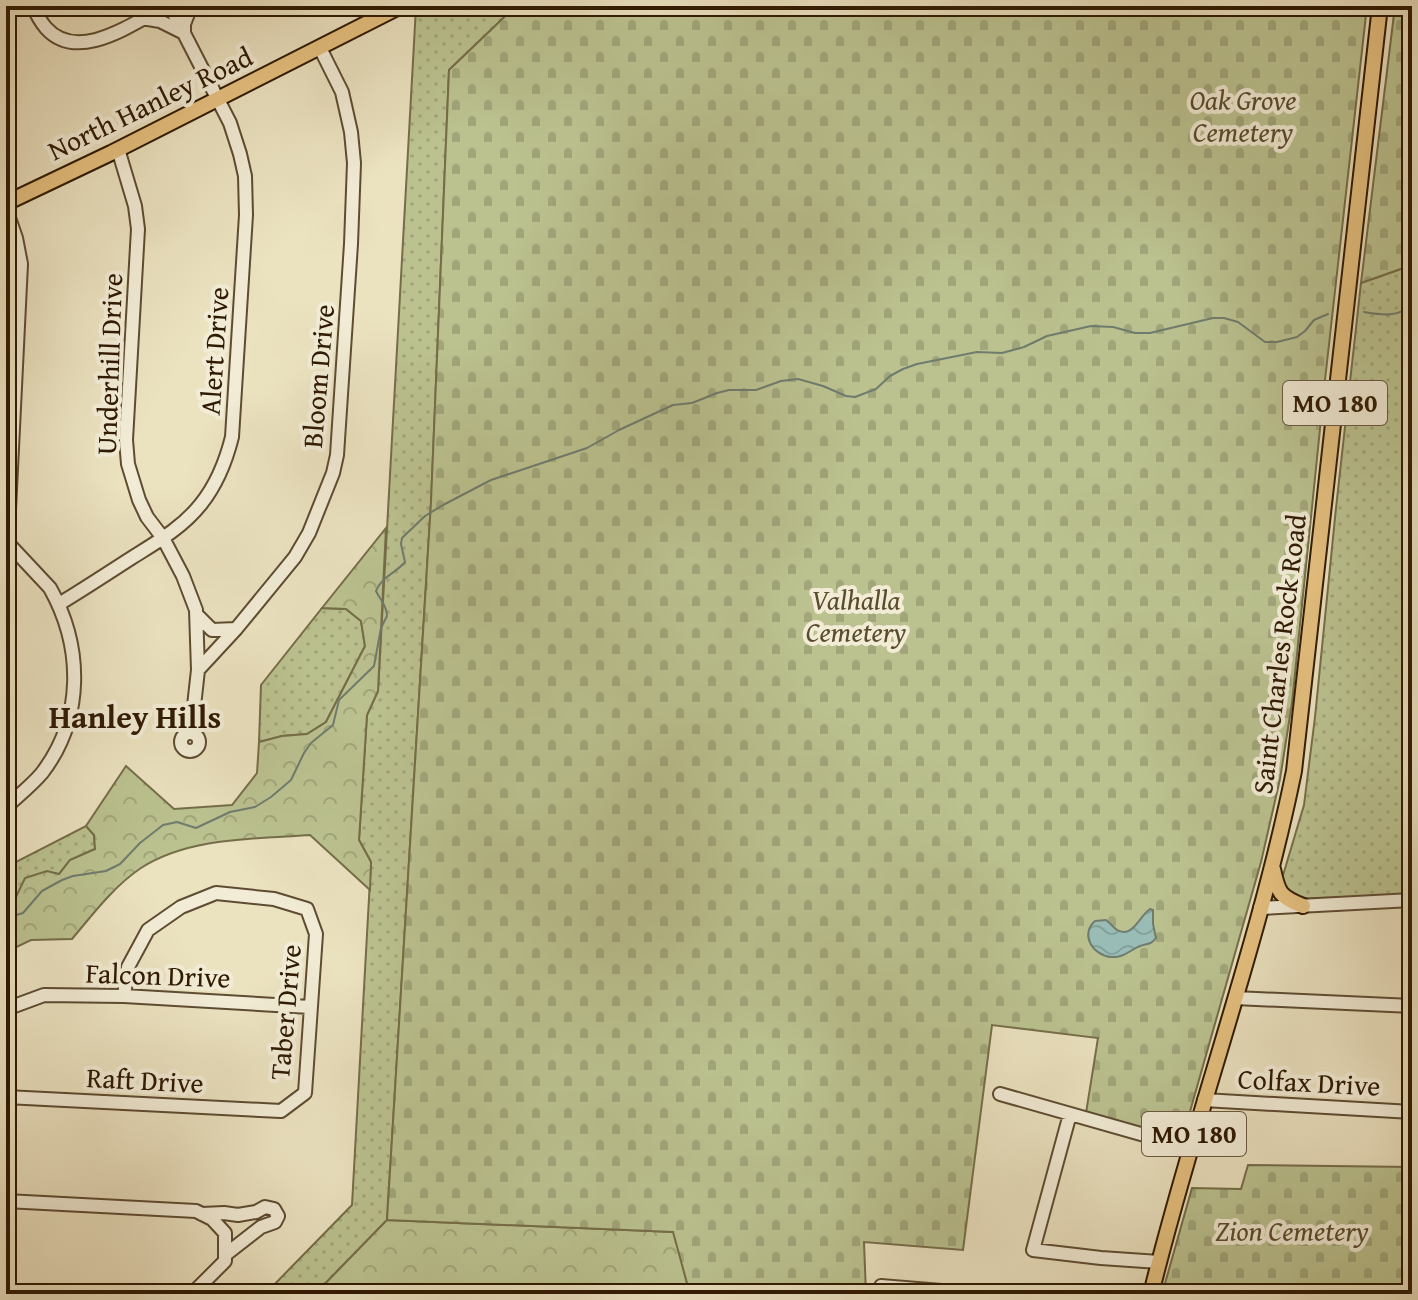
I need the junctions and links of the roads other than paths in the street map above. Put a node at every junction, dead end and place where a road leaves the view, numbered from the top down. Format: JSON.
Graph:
{"nodes":[{"id":1,"x":33,"y":6,"type":"edge"},
{"id":2,"x":168,"y":6,"type":"edge"},
{"id":3,"x":191,"y":6,"type":"edge"},
{"id":4,"x":401,"y":6,"type":"edge"},
{"id":5,"x":1380,"y":6,"type":"edge"},
{"id":6,"x":142,"y":18,"type":"junction"},
{"id":7,"x":184,"y":33,"type":"junction"},
{"id":8,"x":320,"y":48,"type":"junction"},
{"id":9,"x":218,"y":99,"type":"junction"},
{"id":10,"x":118,"y":149,"type":"junction"},
{"id":11,"x":6,"y":203,"type":"edge"},
{"id":12,"x":6,"y":209,"type":"edge"},
{"id":13,"x":163,"y":538,"type":"junction"},
{"id":14,"x":7,"y":542,"type":"edge"},
{"id":15,"x":6,"y":571,"type":"edge"},
{"id":16,"x":59,"y":604,"type":"junction"},
{"id":17,"x":197,"y":615,"type":"junction"},
{"id":18,"x":236,"y":629,"type":"junction"},
{"id":19,"x":198,"y":670,"type":"junction"},
{"id":20,"x":191,"y":733,"type":"dead end"},
{"id":21,"x":6,"y":807,"type":"edge"},
{"id":22,"x":1272,"y":866,"type":"junction"},
{"id":23,"x":1412,"y":900,"type":"edge"},
{"id":24,"x":1303,"y":906,"type":"junction"},
{"id":25,"x":1260,"y":908,"type":"junction"},
{"id":26,"x":124,"y":996,"type":"junction"},
{"id":27,"x":1235,"y":998,"type":"junction"},
{"id":28,"x":1412,"y":1006,"type":"edge"},
{"id":29,"x":310,"y":1007,"type":"junction"},
{"id":30,"x":6,"y":1009,"type":"edge"},
{"id":31,"x":1000,"y":1094,"type":"dead end"},
{"id":32,"x":6,"y":1097,"type":"edge"},
{"id":33,"x":1204,"y":1100,"type":"junction"},
{"id":34,"x":281,"y":1111,"type":"joint"},
{"id":35,"x":1412,"y":1112,"type":"edge"},
{"id":36,"x":1070,"y":1114,"type":"junction"},
{"id":37,"x":1190,"y":1148,"type":"junction"},
{"id":38,"x":6,"y":1201,"type":"edge"},
{"id":39,"x":202,"y":1214,"type":"junction"},
{"id":40,"x":225,"y":1255,"type":"junction"},
{"id":41,"x":1159,"y":1262,"type":"junction"},
{"id":42,"x":881,"y":1286,"type":"dead end"},
{"id":43,"x":192,"y":1294,"type":"edge"},
{"id":44,"x":978,"y":1294,"type":"edge"},
{"id":45,"x":1151,"y":1294,"type":"edge"}],
"edges":[{"from":1,"to":6,"type":"street"},
{"from":2,"to":6,"type":"street"},
{"from":2,"to":7,"type":"street","name":"Alert Drive"},
{"from":3,"to":7,"type":"street"},
{"from":4,"to":8,"type":"main road","name":"North Hanley Road"},
{"from":5,"to":22,"type":"main road","name":"Saint Charles Rock Road","number":"MO 180"},
{"from":6,"to":7,"type":"street"},
{"from":7,"to":9,"type":"street","name":"Alert Drive"},
{"from":8,"to":9,"type":"main road","name":"North Hanley Road"},
{"from":8,"to":18,"type":"street","name":"Bloom Drive"},
{"from":9,"to":10,"type":"main road","name":"North Hanley Road"},
{"from":9,"to":13,"type":"street","name":"Alert Drive"},
{"from":10,"to":11,"type":"main road","name":"North Hanley Road"},
{"from":10,"to":13,"type":"street","name":"Underhill Drive"},
{"from":12,"to":14,"type":"street"},
{"from":13,"to":16,"type":"street","name":"Alert Drive"},
{"from":13,"to":17,"type":"street","name":"Underhill Drive"},
{"from":14,"to":15,"type":"street"},
{"from":14,"to":16,"type":"street"},
{"from":16,"to":21,"type":"street"},
{"from":17,"to":18,"type":"street"},
{"from":17,"to":19,"type":"street","name":"Underhill Drive"},
{"from":18,"to":19,"type":"street","name":"Bloom Drive"},
{"from":19,"to":20,"type":"street","name":"Underhill Drive"},
{"from":22,"to":24,"type":"main road"},
{"from":22,"to":25,"type":"main road","name":"Saint Charles Rock Road","number":"MO 180"},
{"from":23,"to":24,"type":"street"},
{"from":24,"to":25,"type":"street"},
{"from":25,"to":27,"type":"main road","name":"Saint Charles Rock Road","number":"MO 180"},
{"from":26,"to":29,"type":"street","name":"Falcon Drive"},
{"from":26,"to":29,"type":"street","name":"Taber Drive"},
{"from":26,"to":30,"type":"street","name":"Falcon Drive"},
{"from":27,"to":28,"type":"street"},
{"from":27,"to":33,"type":"main road","name":"Saint Charles Rock Road","number":"MO 180"},
{"from":29,"to":34,"type":"street","name":"Taber Drive"},
{"from":31,"to":36,"type":"street"},
{"from":32,"to":34,"type":"street","name":"Raft Drive"},
{"from":33,"to":35,"type":"street","name":"Colfax Drive"},
{"from":33,"to":37,"type":"main road","name":"Saint Charles Rock Road","number":"MO 180"},
{"from":36,"to":37,"type":"street"},
{"from":36,"to":41,"type":"street"},
{"from":37,"to":41,"type":"main road","name":"Saint Charles Rock Road","number":"MO 180"},
{"from":38,"to":39,"type":"street"},
{"from":39,"to":40,"type":"street"},
{"from":39,"to":40,"type":"street"},
{"from":40,"to":43,"type":"street"},
{"from":41,"to":45,"type":"main road","name":"Saint Charles Rock Road","number":"MO 180"},
{"from":42,"to":44,"type":"street"}]}
